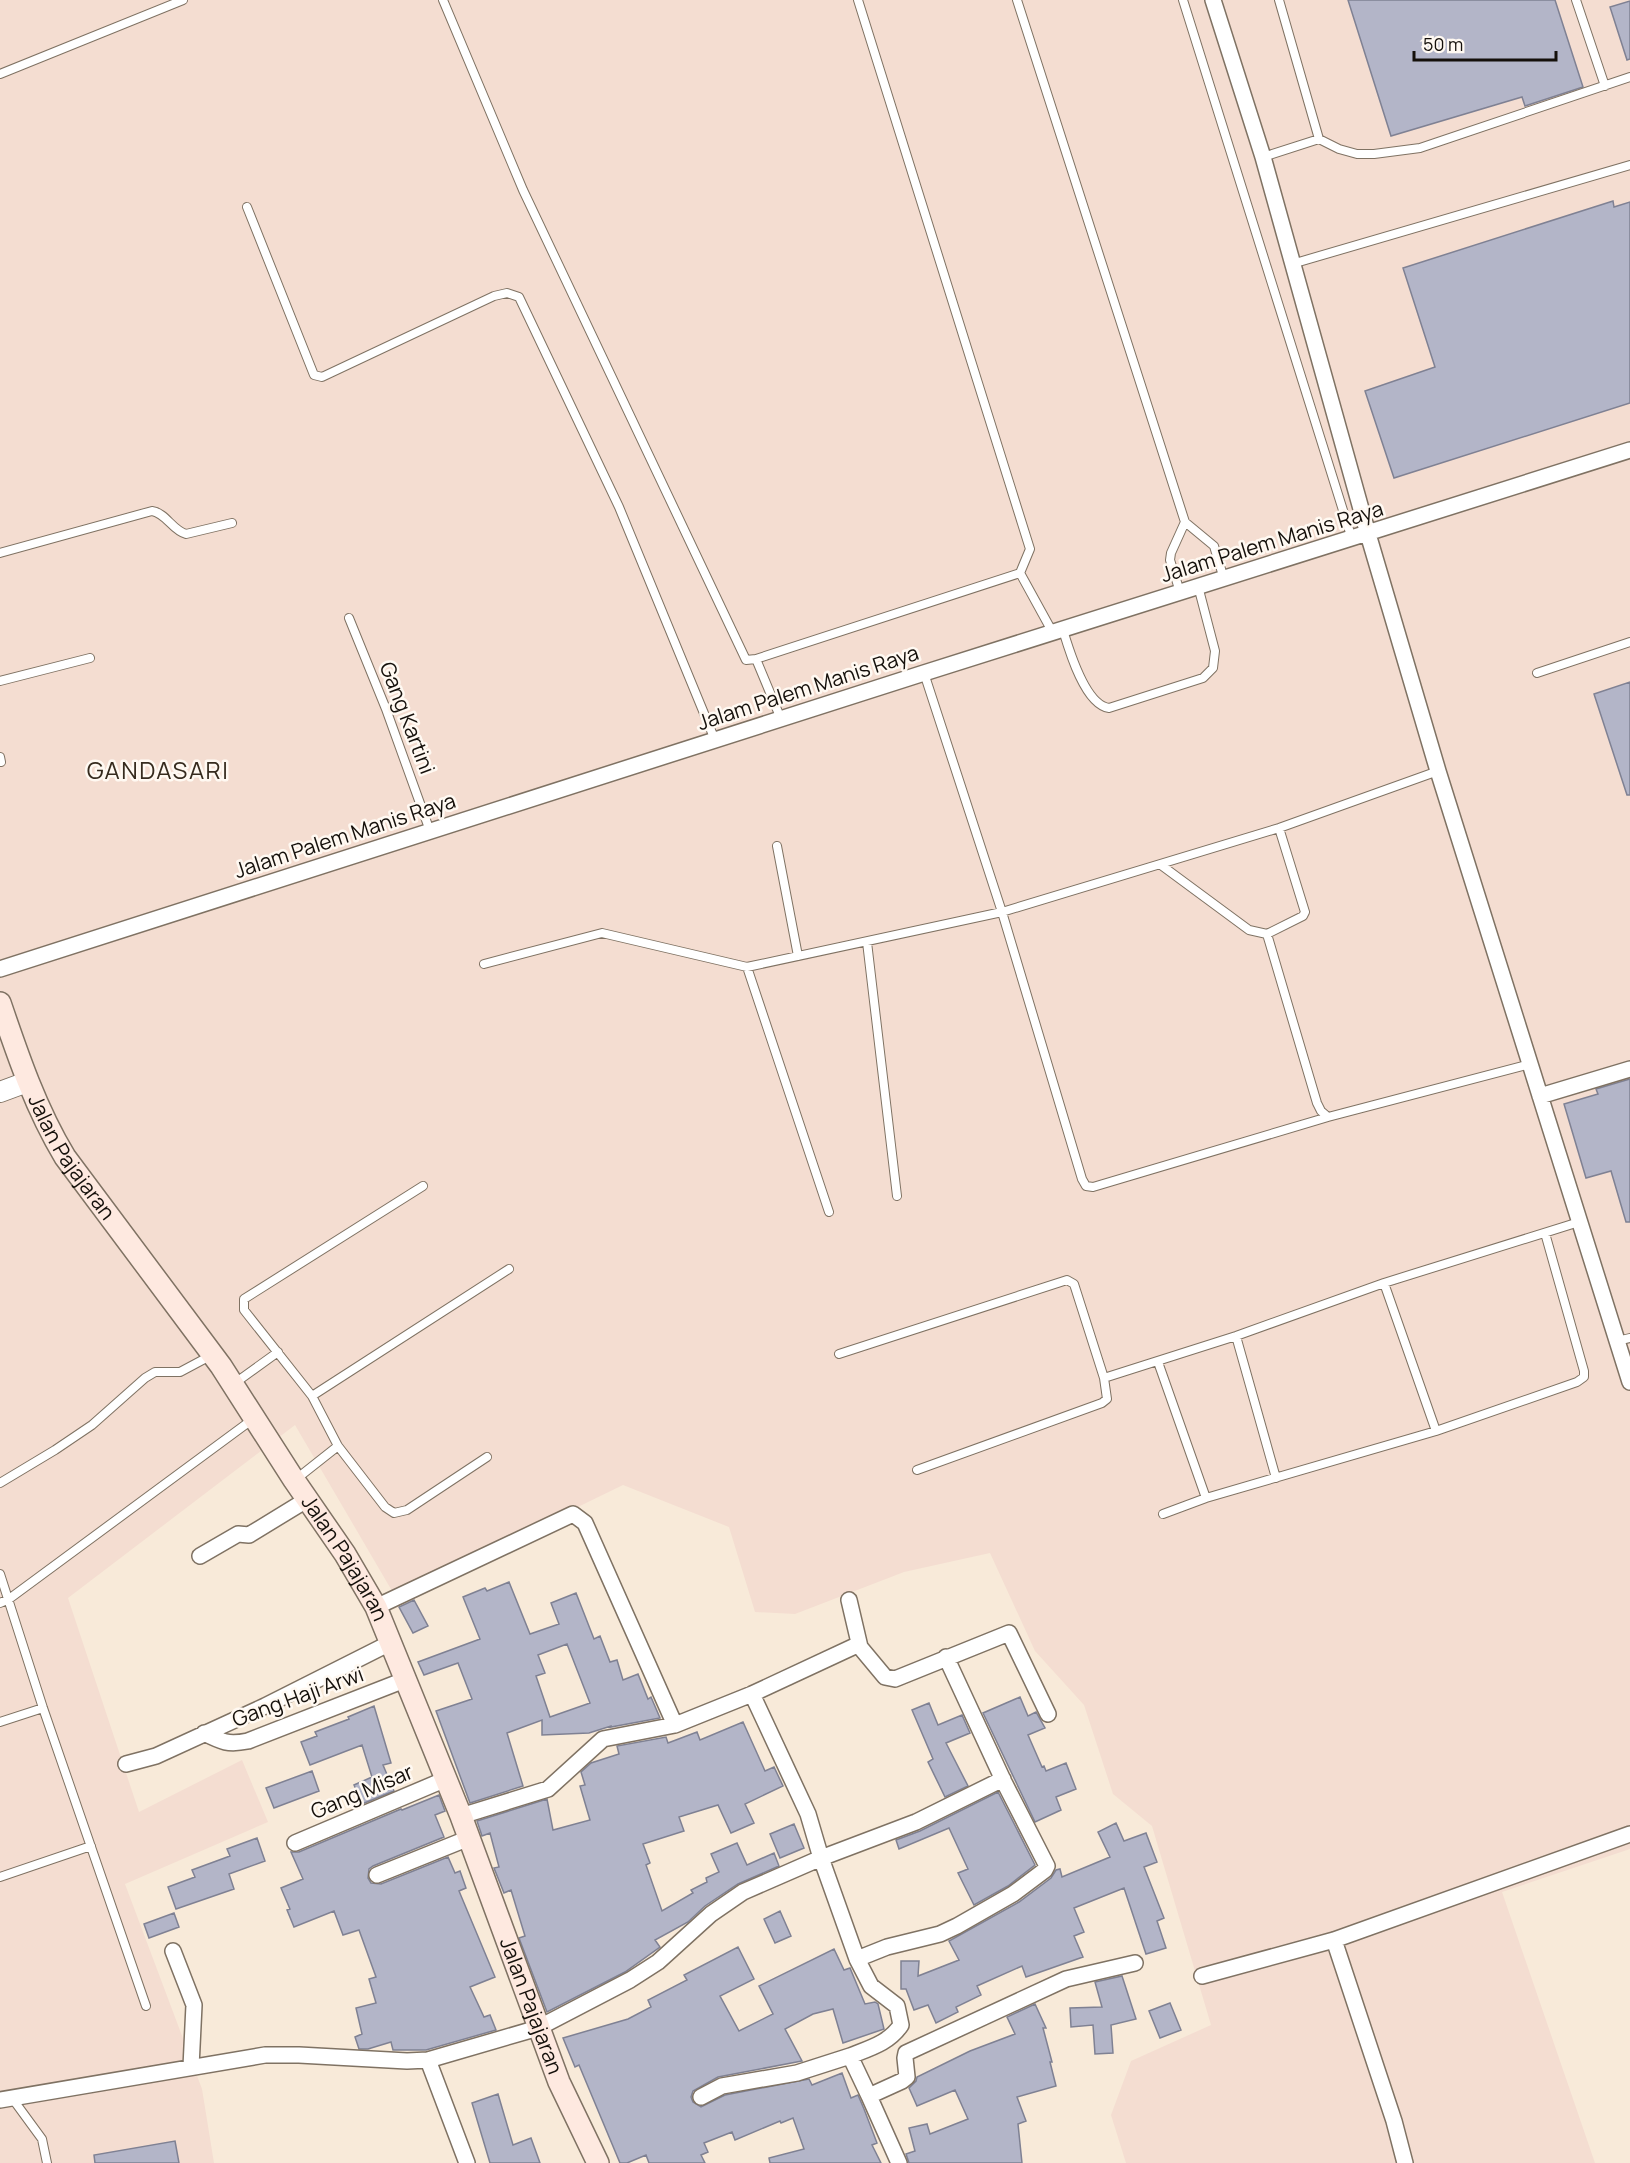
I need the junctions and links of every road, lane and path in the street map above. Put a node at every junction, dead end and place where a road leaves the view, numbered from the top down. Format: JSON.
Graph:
{"nodes":[{"id":1,"x":183,"y":0,"type":"edge"},
{"id":2,"x":443,"y":0,"type":"edge"},
{"id":3,"x":858,"y":0,"type":"edge"},
{"id":4,"x":1017,"y":0,"type":"edge"},
{"id":5,"x":1183,"y":0,"type":"edge"},
{"id":6,"x":1213,"y":0,"type":"edge"},
{"id":7,"x":1279,"y":0,"type":"edge"},
{"id":8,"x":1576,"y":0,"type":"edge"},
{"id":9,"x":0,"y":74,"type":"edge"},
{"id":10,"x":1630,"y":77,"type":"edge"},
{"id":11,"x":1605,"y":86,"type":"junction"},
{"id":12,"x":1319,"y":139,"type":"junction"},
{"id":13,"x":1263,"y":157,"type":"junction"},
{"id":14,"x":1630,"y":165,"type":"edge"},
{"id":15,"x":247,"y":207,"type":"dead end"},
{"id":16,"x":1292,"y":264,"type":"junction"},
{"id":17,"x":1630,"y":450,"type":"edge"},
{"id":18,"x":1185,"y":522,"type":"junction"},
{"id":19,"x":232,"y":523,"type":"dead end"},
{"id":20,"x":1368,"y":534,"type":"junction"},
{"id":21,"x":1352,"y":539,"type":"junction"},
{"id":22,"x":0,"y":553,"type":"edge"},
{"id":23,"x":1020,"y":573,"type":"junction"},
{"id":24,"x":1224,"y":579,"type":"junction"},
{"id":25,"x":1198,"y":586,"type":"junction"},
{"id":26,"x":1180,"y":592,"type":"junction"},
{"id":27,"x":349,"y":618,"type":"dead end"},
{"id":28,"x":1058,"y":631,"type":"junction"},
{"id":29,"x":1630,"y":642,"type":"edge"},
{"id":30,"x":90,"y":658,"type":"dead end"},
{"id":31,"x":756,"y":659,"type":"junction"},
{"id":32,"x":924,"y":673,"type":"junction"},
{"id":33,"x":1537,"y":673,"type":"dead end"},
{"id":34,"x":0,"y":681,"type":"edge"},
{"id":35,"x":781,"y":718,"type":"junction"},
{"id":36,"x":715,"y":740,"type":"junction"},
{"id":37,"x":1438,"y":771,"type":"junction"},
{"id":38,"x":1279,"y":828,"type":"junction"},
{"id":39,"x":430,"y":831,"type":"junction"},
{"id":40,"x":777,"y":846,"type":"dead end"},
{"id":41,"x":1161,"y":865,"type":"junction"},
{"id":42,"x":1002,"y":912,"type":"junction"},
{"id":43,"x":1267,"y":934,"type":"junction"},
{"id":44,"x":867,"y":942,"type":"junction"},
{"id":45,"x":798,"y":956,"type":"junction"},
{"id":46,"x":484,"y":964,"type":"dead end"},
{"id":47,"x":747,"y":967,"type":"junction"},
{"id":48,"x":0,"y":969,"type":"edge"},
{"id":49,"x":2,"y":1015,"type":"edge"},
{"id":50,"x":1530,"y":1064,"type":"junction"},
{"id":51,"x":1630,"y":1070,"type":"edge"},
{"id":52,"x":27,"y":1082,"type":"junction"},
{"id":53,"x":0,"y":1092,"type":"edge"},
{"id":54,"x":1540,"y":1096,"type":"junction"},
{"id":55,"x":1328,"y":1117,"type":"junction"},
{"id":56,"x":423,"y":1186,"type":"dead end"},
{"id":57,"x":897,"y":1196,"type":"dead end"},
{"id":58,"x":829,"y":1212,"type":"dead end"},
{"id":59,"x":1579,"y":1222,"type":"junction"},
{"id":60,"x":1545,"y":1233,"type":"junction"},
{"id":61,"x":509,"y":1269,"type":"dead end"},
{"id":62,"x":1384,"y":1283,"type":"junction"},
{"id":63,"x":1236,"y":1336,"type":"junction"},
{"id":64,"x":1624,"y":1339,"type":"edge"},
{"id":65,"x":278,"y":1352,"type":"junction"},
{"id":66,"x":212,"y":1354,"type":"junction"},
{"id":67,"x":839,"y":1354,"type":"dead end"},
{"id":68,"x":1158,"y":1362,"type":"junction"},
{"id":69,"x":1104,"y":1378,"type":"junction"},
{"id":70,"x":1630,"y":1382,"type":"edge"},
{"id":71,"x":234,"y":1385,"type":"junction"},
{"id":72,"x":312,"y":1396,"type":"junction"},
{"id":73,"x":256,"y":1417,"type":"junction"},
{"id":74,"x":1436,"y":1431,"type":"junction"},
{"id":75,"x":338,"y":1446,"type":"junction"},
{"id":76,"x":487,"y":1457,"type":"dead end"},
{"id":77,"x":917,"y":1470,"type":"dead end"},
{"id":78,"x":1276,"y":1478,"type":"junction"},
{"id":79,"x":294,"y":1480,"type":"junction"},
{"id":80,"x":0,"y":1483,"type":"edge"},
{"id":81,"x":1206,"y":1498,"type":"junction"},
{"id":82,"x":308,"y":1499,"type":"junction"},
{"id":83,"x":1163,"y":1514,"type":"dead end"},
{"id":84,"x":200,"y":1556,"type":"dead end"},
{"id":85,"x":0,"y":1574,"type":"edge"},
{"id":86,"x":9,"y":1599,"type":"junction"},
{"id":87,"x":849,"y":1600,"type":"dead end"},
{"id":88,"x":0,"y":1603,"type":"edge"},
{"id":89,"x":376,"y":1607,"type":"junction"},
{"id":90,"x":390,"y":1643,"type":"junction"},
{"id":91,"x":860,"y":1647,"type":"junction"},
{"id":92,"x":946,"y":1658,"type":"junction"},
{"id":93,"x":406,"y":1679,"type":"junction"},
{"id":94,"x":752,"y":1694,"type":"junction"},
{"id":95,"x":44,"y":1708,"type":"junction"},
{"id":96,"x":1048,"y":1714,"type":"dead end"},
{"id":97,"x":0,"y":1722,"type":"edge"},
{"id":98,"x":675,"y":1725,"type":"junction"},
{"id":99,"x":204,"y":1733,"type":"junction"},
{"id":100,"x":126,"y":1764,"type":"dead end"},
{"id":101,"x":446,"y":1779,"type":"junction"},
{"id":102,"x":1003,"y":1779,"type":"junction"},
{"id":103,"x":461,"y":1816,"type":"junction"},
{"id":104,"x":1630,"y":1834,"type":"edge"},
{"id":105,"x":469,"y":1838,"type":"junction"},
{"id":106,"x":295,"y":1843,"type":"dead end"},
{"id":107,"x":91,"y":1846,"type":"junction"},
{"id":108,"x":821,"y":1858,"type":"junction"},
{"id":109,"x":377,"y":1875,"type":"dead end"},
{"id":110,"x":0,"y":1877,"type":"edge"},
{"id":111,"x":1334,"y":1940,"type":"junction"},
{"id":112,"x":173,"y":1951,"type":"dead end"},
{"id":113,"x":857,"y":1959,"type":"junction"},
{"id":114,"x":1136,"y":1963,"type":"dead end"},
{"id":115,"x":1202,"y":1976,"type":"dead end"},
{"id":116,"x":147,"y":2006,"type":"dead end"},
{"id":117,"x":538,"y":2028,"type":"junction"},
{"id":118,"x":850,"y":2056,"type":"junction"},
{"id":119,"x":428,"y":2060,"type":"junction"},
{"id":120,"x":191,"y":2067,"type":"junction"},
{"id":121,"x":869,"y":2096,"type":"junction"},
{"id":122,"x":701,"y":2097,"type":"dead end"},
{"id":123,"x":6,"y":2099,"type":"edge"},
{"id":124,"x":47,"y":2163,"type":"edge"},
{"id":125,"x":467,"y":2163,"type":"edge"},
{"id":126,"x":598,"y":2163,"type":"edge"},
{"id":127,"x":899,"y":2163,"type":"edge"},
{"id":128,"x":1405,"y":2163,"type":"edge"}],
"edges":[{"from":1,"to":9,"type":"lane"},
{"from":2,"to":31,"type":"lane"},
{"from":3,"to":23,"type":"lane"},
{"from":4,"to":18,"type":"lane"},
{"from":5,"to":21,"type":"lane"},
{"from":6,"to":13,"type":"street"},
{"from":7,"to":12,"type":"lane"},
{"from":8,"to":11,"type":"lane"},
{"from":10,"to":11,"type":"lane"},
{"from":11,"to":12,"type":"lane"},
{"from":12,"to":13,"type":"lane"},
{"from":13,"to":16,"type":"street"},
{"from":14,"to":16,"type":"lane"},
{"from":15,"to":36,"type":"lane"},
{"from":16,"to":20,"type":"street"},
{"from":17,"to":20,"type":"street","name":"Jalam Palem Manis Raya"},
{"from":18,"to":24,"type":"lane"},
{"from":18,"to":26,"type":"lane"},
{"from":19,"to":22,"type":"lane"},
{"from":20,"to":21,"type":"street","name":"Jalam Palem Manis Raya"},
{"from":20,"to":37,"type":"street"},
{"from":21,"to":24,"type":"street","name":"Jalam Palem Manis Raya"},
{"from":23,"to":28,"type":"lane"},
{"from":23,"to":31,"type":"lane"},
{"from":24,"to":25,"type":"street","name":"Jalam Palem Manis Raya"},
{"from":25,"to":26,"type":"street","name":"Jalam Palem Manis Raya"},
{"from":25,"to":28,"type":"lane"},
{"from":26,"to":28,"type":"street","name":"Jalam Palem Manis Raya"},
{"from":27,"to":39,"type":"lane","name":"Gang Kartini"},
{"from":28,"to":32,"type":"street","name":"Jalam Palem Manis Raya"},
{"from":29,"to":33,"type":"lane"},
{"from":30,"to":34,"type":"lane"},
{"from":31,"to":35,"type":"lane"},
{"from":32,"to":35,"type":"street","name":"Jalam Palem Manis Raya"},
{"from":32,"to":42,"type":"lane"},
{"from":35,"to":36,"type":"street","name":"Jalam Palem Manis Raya"},
{"from":36,"to":39,"type":"street","name":"Jalam Palem Manis Raya"},
{"from":37,"to":38,"type":"lane"},
{"from":37,"to":50,"type":"street"},
{"from":38,"to":41,"type":"lane"},
{"from":38,"to":43,"type":"lane"},
{"from":39,"to":48,"type":"street","name":"Jalam Palem Manis Raya"},
{"from":40,"to":45,"type":"lane"},
{"from":41,"to":42,"type":"lane"},
{"from":41,"to":43,"type":"lane"},
{"from":42,"to":44,"type":"lane"},
{"from":42,"to":55,"type":"lane"},
{"from":43,"to":55,"type":"lane"},
{"from":44,"to":45,"type":"lane"},
{"from":44,"to":57,"type":"lane"},
{"from":45,"to":47,"type":"lane"},
{"from":46,"to":47,"type":"lane"},
{"from":47,"to":58,"type":"lane"},
{"from":49,"to":52,"type":"main road","name":"Jalan Pajajaran"},
{"from":50,"to":54,"type":"street"},
{"from":50,"to":55,"type":"lane"},
{"from":51,"to":54,"type":"street"},
{"from":52,"to":53,"type":"street"},
{"from":52,"to":66,"type":"main road","name":"Jalan Pajajaran"},
{"from":54,"to":59,"type":"street"},
{"from":56,"to":65,"type":"lane"},
{"from":59,"to":60,"type":"lane"},
{"from":59,"to":64,"type":"street"},
{"from":60,"to":62,"type":"lane"},
{"from":60,"to":74,"type":"lane"},
{"from":61,"to":72,"type":"lane"},
{"from":62,"to":63,"type":"lane"},
{"from":62,"to":74,"type":"lane"},
{"from":63,"to":68,"type":"lane"},
{"from":63,"to":78,"type":"lane"},
{"from":64,"to":70,"type":"street"},
{"from":65,"to":71,"type":"lane"},
{"from":65,"to":72,"type":"lane"},
{"from":66,"to":71,"type":"main road","name":"Jalan Pajajaran"},
{"from":66,"to":80,"type":"lane"},
{"from":67,"to":69,"type":"lane"},
{"from":68,"to":69,"type":"lane"},
{"from":68,"to":81,"type":"lane"},
{"from":69,"to":77,"type":"lane"},
{"from":71,"to":73,"type":"main road","name":"Jalan Pajajaran"},
{"from":72,"to":75,"type":"lane"},
{"from":73,"to":79,"type":"main road","name":"Jalan Pajajaran"},
{"from":73,"to":86,"type":"lane"},
{"from":74,"to":78,"type":"lane"},
{"from":75,"to":76,"type":"lane"},
{"from":75,"to":79,"type":"lane"},
{"from":78,"to":81,"type":"lane"},
{"from":79,"to":82,"type":"main road","name":"Jalan Pajajaran"},
{"from":81,"to":83,"type":"lane"},
{"from":82,"to":84,"type":"street"},
{"from":82,"to":89,"type":"main road","name":"Jalan Pajajaran"},
{"from":85,"to":86,"type":"lane"},
{"from":86,"to":88,"type":"lane"},
{"from":86,"to":95,"type":"lane"},
{"from":87,"to":91,"type":"street"},
{"from":89,"to":90,"type":"main road","name":"Jalan Pajajaran"},
{"from":89,"to":98,"type":"street"},
{"from":90,"to":93,"type":"main road","name":"Jalan Pajajaran"},
{"from":90,"to":99,"type":"street"},
{"from":91,"to":92,"type":"street"},
{"from":91,"to":94,"type":"street"},
{"from":92,"to":96,"type":"street"},
{"from":92,"to":102,"type":"street"},
{"from":93,"to":99,"type":"street","name":"Gang Haji Arwi"},
{"from":93,"to":101,"type":"main road","name":"Jalan Pajajaran"},
{"from":94,"to":98,"type":"street"},
{"from":94,"to":108,"type":"street"},
{"from":95,"to":97,"type":"lane"},
{"from":95,"to":107,"type":"lane"},
{"from":98,"to":103,"type":"street"},
{"from":99,"to":100,"type":"street"},
{"from":101,"to":103,"type":"main road","name":"Jalan Pajajaran"},
{"from":101,"to":106,"type":"street","name":"Gang Misar"},
{"from":102,"to":108,"type":"street"},
{"from":102,"to":113,"type":"street"},
{"from":103,"to":105,"type":"main road","name":"Jalan Pajajaran"},
{"from":104,"to":111,"type":"street"},
{"from":105,"to":109,"type":"street"},
{"from":105,"to":117,"type":"main road","name":"Jalan Pajajaran"},
{"from":107,"to":110,"type":"lane"},
{"from":107,"to":116,"type":"lane"},
{"from":108,"to":113,"type":"street"},
{"from":108,"to":117,"type":"street"},
{"from":111,"to":115,"type":"street"},
{"from":111,"to":128,"type":"street"},
{"from":112,"to":120,"type":"street"},
{"from":113,"to":118,"type":"street"},
{"from":114,"to":121,"type":"street"},
{"from":117,"to":119,"type":"street"},
{"from":117,"to":126,"type":"main road","name":"Jalan Pajajaran"},
{"from":118,"to":121,"type":"street"},
{"from":118,"to":122,"type":"street"},
{"from":119,"to":120,"type":"street"},
{"from":119,"to":125,"type":"street"},
{"from":120,"to":123,"type":"street"},
{"from":121,"to":127,"type":"street"},
{"from":123,"to":124,"type":"lane"}]}
